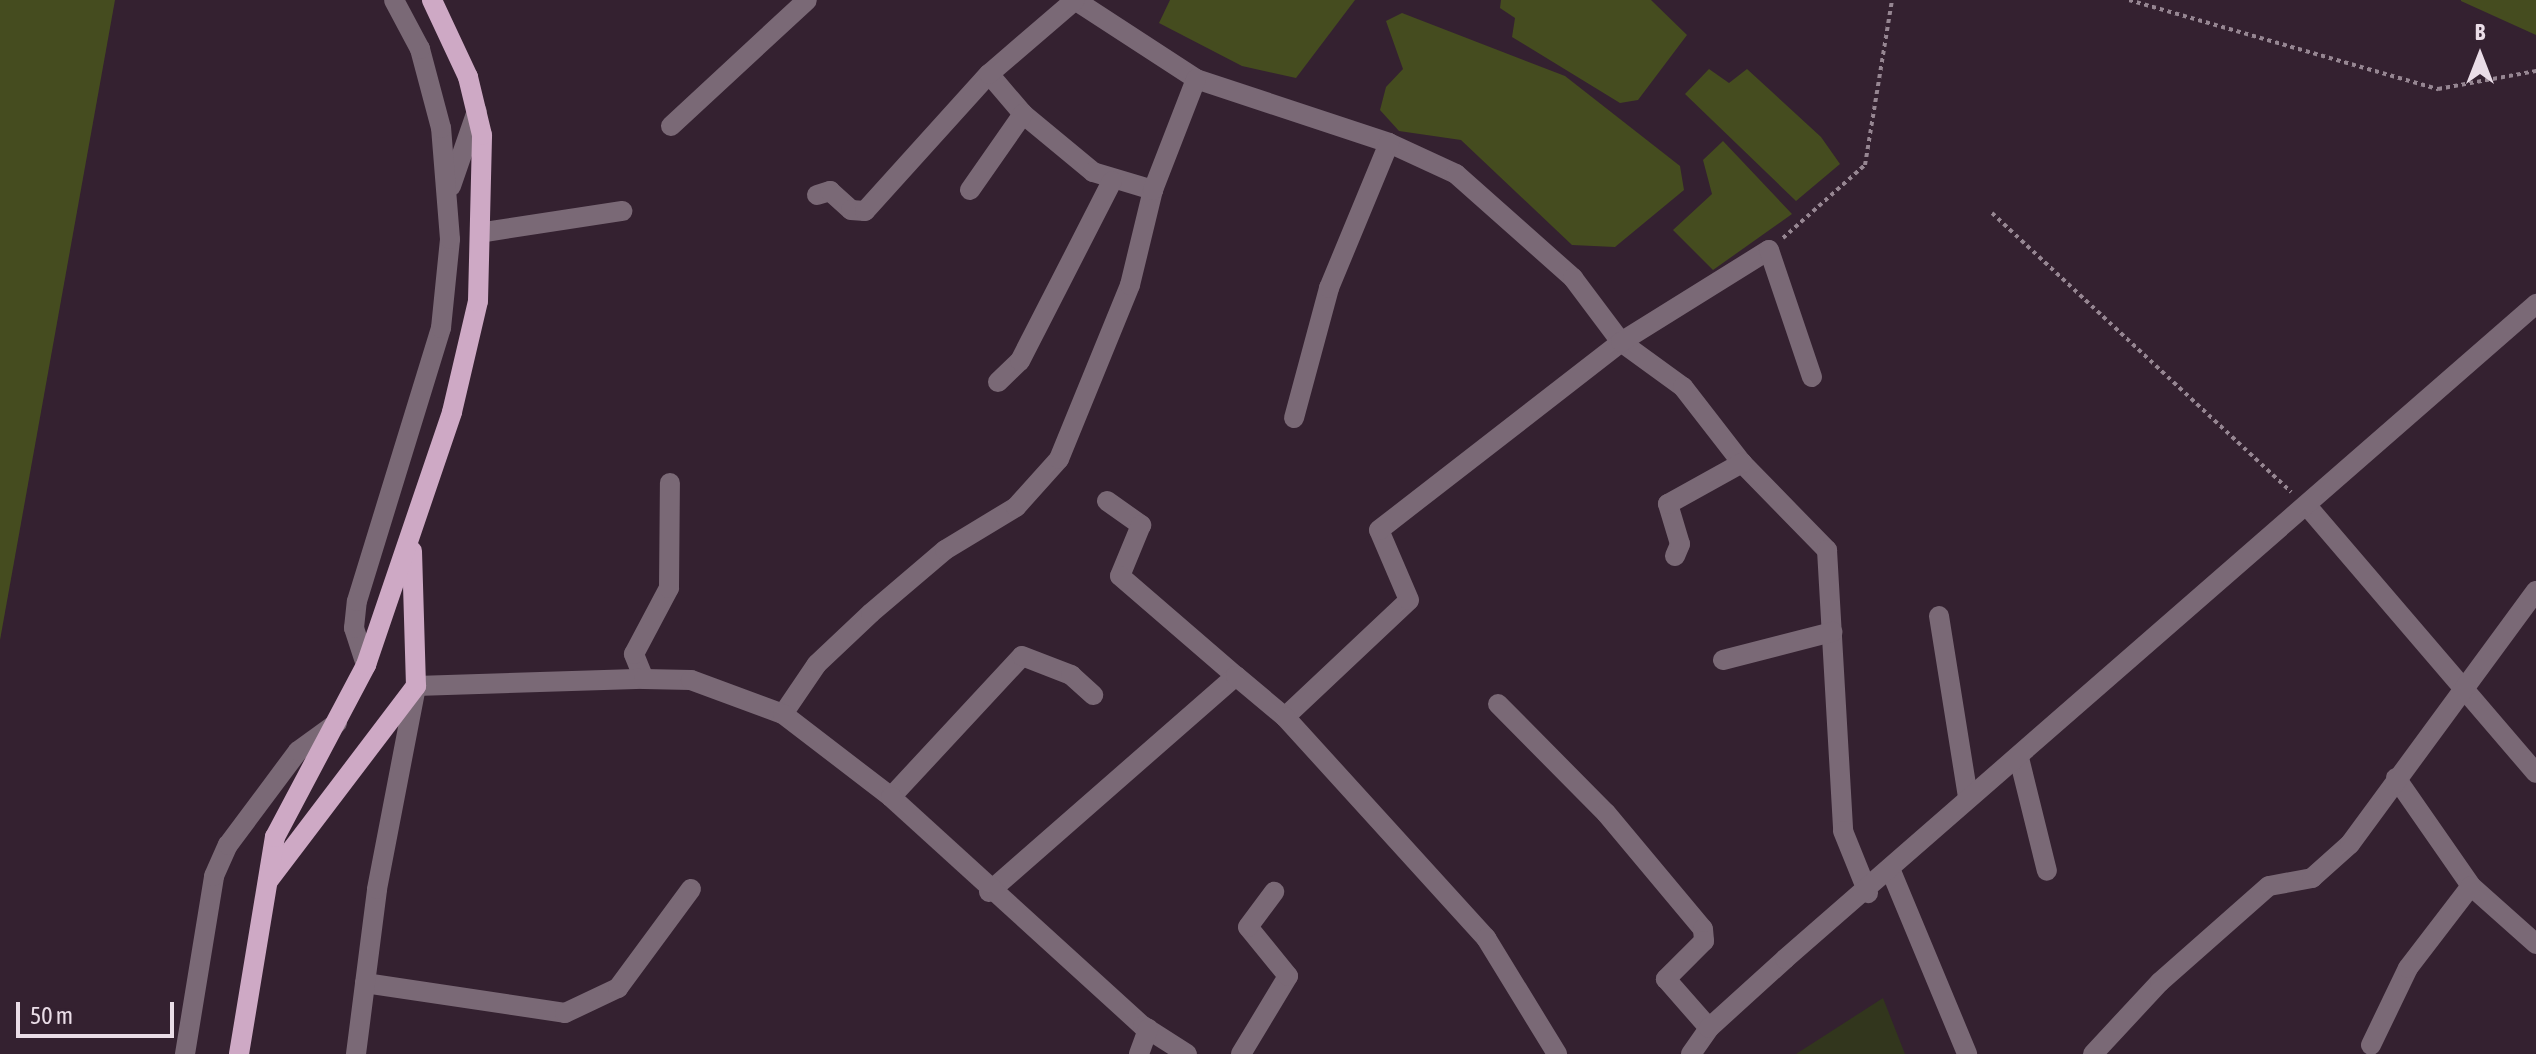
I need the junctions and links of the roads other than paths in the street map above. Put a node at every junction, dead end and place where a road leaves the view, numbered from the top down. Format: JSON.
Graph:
{"nodes":[{"id":1,"x":394,"y":0,"type":"edge"},
{"id":2,"x":432,"y":0,"type":"edge"},
{"id":3,"x":807,"y":0,"type":"edge"},
{"id":4,"x":1075,"y":0,"type":"edge"},
{"id":5,"x":989,"y":74,"type":"junction"},
{"id":6,"x":1196,"y":79,"type":"junction"},
{"id":7,"x":477,"y":111,"type":"junction"},
{"id":8,"x":1023,"y":114,"type":"junction"},
{"id":9,"x":671,"y":126,"type":"dead end"},
{"id":10,"x":1389,"y":143,"type":"junction"},
{"id":11,"x":1112,"y":181,"type":"junction"},
{"id":12,"x":450,"y":190,"type":"junction"},
{"id":13,"x":970,"y":190,"type":"dead end"},
{"id":14,"x":1153,"y":190,"type":"junction"},
{"id":15,"x":817,"y":195,"type":"dead end"},
{"id":16,"x":622,"y":211,"type":"dead end"},
{"id":17,"x":485,"y":232,"type":"junction"},
{"id":18,"x":2536,"y":304,"type":"edge"},
{"id":19,"x":1621,"y":342,"type":"junction"},
{"id":20,"x":1812,"y":377,"type":"dead end"},
{"id":21,"x":998,"y":382,"type":"dead end"},
{"id":22,"x":1294,"y":418,"type":"dead end"},
{"id":23,"x":1742,"y":463,"type":"junction"},
{"id":24,"x":670,"y":483,"type":"dead end"},
{"id":25,"x":1107,"y":501,"type":"dead end"},
{"id":26,"x":2308,"y":507,"type":"junction"},
{"id":27,"x":411,"y":536,"type":"junction"},
{"id":28,"x":1675,"y":556,"type":"dead end"},
{"id":29,"x":2536,"y":591,"type":"edge"},
{"id":30,"x":1939,"y":616,"type":"dead end"},
{"id":31,"x":1832,"y":632,"type":"junction"},
{"id":32,"x":1723,"y":660,"type":"dead end"},
{"id":33,"x":366,"y":665,"type":"junction"},
{"id":34,"x":1236,"y":676,"type":"junction"},
{"id":35,"x":644,"y":679,"type":"junction"},
{"id":36,"x":416,"y":686,"type":"junction"},
{"id":37,"x":2460,"y":688,"type":"junction"},
{"id":38,"x":1093,"y":695,"type":"dead end"},
{"id":39,"x":1498,"y":704,"type":"dead end"},
{"id":40,"x":783,"y":714,"type":"junction"},
{"id":41,"x":1285,"y":717,"type":"junction"},
{"id":42,"x":337,"y":723,"type":"junction"},
{"id":43,"x":2019,"y":758,"type":"junction"},
{"id":44,"x":2536,"y":773,"type":"edge"},
{"id":45,"x":2396,"y":778,"type":"junction"},
{"id":46,"x":891,"y":797,"type":"junction"},
{"id":47,"x":1968,"y":798,"type":"junction"},
{"id":48,"x":1891,"y":871,"type":"junction"},
{"id":49,"x":2047,"y":871,"type":"dead end"},
{"id":50,"x":2471,"y":886,"type":"junction"},
{"id":51,"x":263,"y":888,"type":"junction"},
{"id":52,"x":691,"y":889,"type":"dead end"},
{"id":53,"x":989,"y":892,"type":"junction"},
{"id":54,"x":1274,"y":892,"type":"dead end"},
{"id":55,"x":1868,"y":893,"type":"junction"},
{"id":56,"x":2536,"y":944,"type":"edge"},
{"id":57,"x":365,"y":983,"type":"junction"},
{"id":58,"x":1709,"y":1028,"type":"junction"},
{"id":59,"x":1148,"y":1029,"type":"junction"},
{"id":60,"x":2371,"y":1045,"type":"dead end"},
{"id":61,"x":185,"y":1054,"type":"edge"},
{"id":62,"x":239,"y":1054,"type":"edge"},
{"id":63,"x":356,"y":1054,"type":"edge"},
{"id":64,"x":1139,"y":1054,"type":"edge"},
{"id":65,"x":1187,"y":1054,"type":"edge"},
{"id":66,"x":1241,"y":1054,"type":"edge"},
{"id":67,"x":1557,"y":1054,"type":"edge"},
{"id":68,"x":1691,"y":1054,"type":"edge"},
{"id":69,"x":1967,"y":1054,"type":"edge"},
{"id":70,"x":2093,"y":1054,"type":"edge"}],
"edges":[{"from":1,"to":12,"type":"street"},
{"from":2,"to":7,"type":"main road"},
{"from":3,"to":9,"type":"street"},
{"from":4,"to":5,"type":"street"},
{"from":4,"to":6,"type":"street"},
{"from":5,"to":8,"type":"street"},
{"from":5,"to":15,"type":"street"},
{"from":6,"to":10,"type":"street"},
{"from":6,"to":14,"type":"street"},
{"from":7,"to":12,"type":"street"},
{"from":7,"to":17,"type":"main road"},
{"from":8,"to":11,"type":"street"},
{"from":8,"to":13,"type":"street"},
{"from":10,"to":19,"type":"street"},
{"from":10,"to":22,"type":"street"},
{"from":11,"to":14,"type":"street"},
{"from":11,"to":21,"type":"street"},
{"from":12,"to":33,"type":"street"},
{"from":14,"to":40,"type":"street"},
{"from":16,"to":17,"type":"street"},
{"from":17,"to":27,"type":"main road"},
{"from":18,"to":26,"type":"street"},
{"from":19,"to":20,"type":"street"},
{"from":19,"to":23,"type":"street"},
{"from":19,"to":41,"type":"street"},
{"from":23,"to":28,"type":"street"},
{"from":23,"to":31,"type":"street"},
{"from":24,"to":35,"type":"street"},
{"from":25,"to":34,"type":"street"},
{"from":26,"to":37,"type":"street"},
{"from":26,"to":43,"type":"street"},
{"from":27,"to":33,"type":"main road"},
{"from":27,"to":36,"type":"main road"},
{"from":29,"to":37,"type":"street"},
{"from":30,"to":47,"type":"street"},
{"from":31,"to":32,"type":"street"},
{"from":31,"to":55,"type":"street"},
{"from":33,"to":42,"type":"main road"},
{"from":34,"to":41,"type":"street"},
{"from":34,"to":53,"type":"street"},
{"from":35,"to":36,"type":"street"},
{"from":35,"to":40,"type":"street"},
{"from":36,"to":51,"type":"main road"},
{"from":36,"to":57,"type":"street"},
{"from":37,"to":44,"type":"street"},
{"from":37,"to":45,"type":"street"},
{"from":38,"to":46,"type":"street"},
{"from":39,"to":58,"type":"street"},
{"from":40,"to":46,"type":"street"},
{"from":41,"to":67,"type":"street"},
{"from":42,"to":51,"type":"main road"},
{"from":42,"to":61,"type":"street"},
{"from":43,"to":47,"type":"street"},
{"from":43,"to":49,"type":"street"},
{"from":45,"to":50,"type":"street"},
{"from":45,"to":70,"type":"street"},
{"from":46,"to":53,"type":"street"},
{"from":47,"to":48,"type":"street"},
{"from":48,"to":55,"type":"street"},
{"from":48,"to":69,"type":"street"},
{"from":50,"to":56,"type":"street"},
{"from":50,"to":60,"type":"street"},
{"from":51,"to":62,"type":"main road"},
{"from":52,"to":57,"type":"street"},
{"from":53,"to":59,"type":"street"},
{"from":54,"to":66,"type":"street"},
{"from":55,"to":58,"type":"street"},
{"from":57,"to":63,"type":"street"},
{"from":58,"to":68,"type":"street"},
{"from":59,"to":64,"type":"street"},
{"from":59,"to":65,"type":"street"}]}
